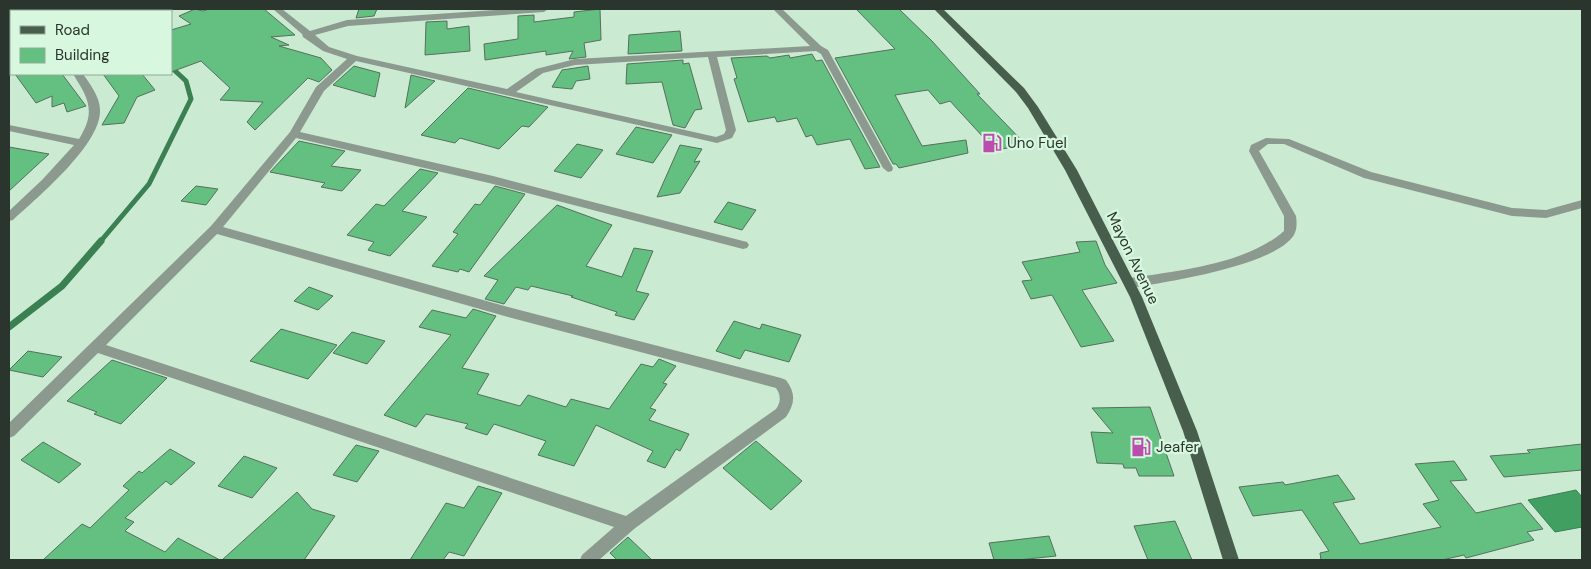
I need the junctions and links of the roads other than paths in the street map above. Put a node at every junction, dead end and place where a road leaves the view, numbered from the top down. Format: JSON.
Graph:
{"nodes":[{"id":1,"x":278,"y":9,"type":"edge"},
{"id":2,"x":544,"y":9,"type":"edge"},
{"id":3,"x":777,"y":9,"type":"edge"},
{"id":4,"x":938,"y":9,"type":"edge"},
{"id":5,"x":306,"y":35,"type":"junction"},
{"id":6,"x":818,"y":48,"type":"junction"},
{"id":7,"x":712,"y":55,"type":"junction"},
{"id":8,"x":354,"y":58,"type":"junction"},
{"id":9,"x":79,"y":75,"type":"edge"},
{"id":10,"x":510,"y":92,"type":"junction"},
{"id":11,"x":9,"y":128,"type":"edge"},
{"id":12,"x":294,"y":134,"type":"junction"},
{"id":13,"x":82,"y":143,"type":"junction"},
{"id":14,"x":888,"y":168,"type":"dead end"},
{"id":15,"x":1582,"y":204,"type":"edge"},
{"id":16,"x":9,"y":217,"type":"edge"},
{"id":17,"x":215,"y":229,"type":"junction"},
{"id":18,"x":743,"y":245,"type":"dead end"},
{"id":19,"x":1130,"y":283,"type":"junction"},
{"id":20,"x":94,"y":346,"type":"junction"},
{"id":21,"x":9,"y":432,"type":"edge"},
{"id":22,"x":628,"y":524,"type":"junction"},
{"id":23,"x":588,"y":560,"type":"edge"},
{"id":24,"x":1231,"y":560,"type":"edge"}],
"edges":[{"from":1,"to":5,"type":"street"},
{"from":2,"to":5,"type":"street"},
{"from":3,"to":6,"type":"street"},
{"from":4,"to":19,"type":"main road","name":"Mayon Avenue"},
{"from":5,"to":8,"type":"street"},
{"from":6,"to":7,"type":"street"},
{"from":6,"to":14,"type":"street"},
{"from":7,"to":10,"type":"street"},
{"from":7,"to":10,"type":"street"},
{"from":8,"to":10,"type":"street"},
{"from":8,"to":12,"type":"street"},
{"from":9,"to":13,"type":"street"},
{"from":11,"to":13,"type":"street"},
{"from":12,"to":17,"type":"street"},
{"from":12,"to":18,"type":"street"},
{"from":13,"to":16,"type":"street"},
{"from":15,"to":19,"type":"street"},
{"from":17,"to":20,"type":"street"},
{"from":17,"to":22,"type":"street"},
{"from":19,"to":24,"type":"main road","name":"Mayon Avenue"},
{"from":20,"to":21,"type":"street"},
{"from":20,"to":22,"type":"street"},
{"from":22,"to":23,"type":"street"}]}
